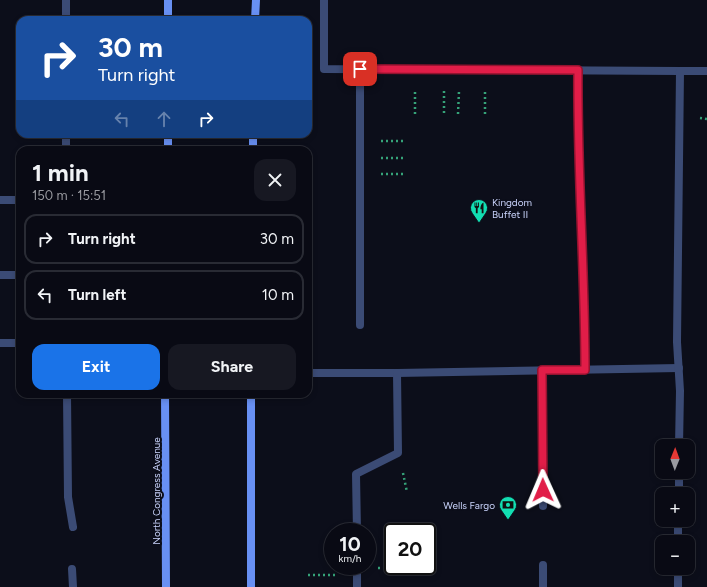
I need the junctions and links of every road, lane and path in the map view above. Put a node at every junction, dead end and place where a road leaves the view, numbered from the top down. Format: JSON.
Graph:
{"nodes":[{"id":1,"x":66,"y":0,"type":"edge"},
{"id":2,"x":168,"y":0,"type":"edge"},
{"id":3,"x":256,"y":0,"type":"edge"},
{"id":4,"x":324,"y":0,"type":"edge"},
{"id":5,"x":66,"y":16,"type":"edge"},
{"id":6,"x":168,"y":16,"type":"edge"},
{"id":7,"x":255,"y":16,"type":"edge"},
{"id":8,"x":360,"y":69,"type":"junction"},
{"id":9,"x":578,"y":70,"type":"junction"},
{"id":10,"x":680,"y":71,"type":"junction"},
{"id":11,"x":707,"y":71,"type":"edge"},
{"id":12,"x":380,"y":141,"type":"dead end"},
{"id":13,"x":403,"y":141,"type":"dead end"},
{"id":14,"x":380,"y":158,"type":"dead end"},
{"id":15,"x":403,"y":158,"type":"dead end"},
{"id":16,"x":380,"y":174,"type":"dead end"},
{"id":17,"x":403,"y":174,"type":"dead end"},
{"id":18,"x":0,"y":200,"type":"edge"},
{"id":19,"x":16,"y":200,"type":"edge"},
{"id":20,"x":0,"y":275,"type":"edge"},
{"id":21,"x":16,"y":275,"type":"edge"},
{"id":22,"x":360,"y":324,"type":"dead end"},
{"id":23,"x":0,"y":343,"type":"edge"},
{"id":24,"x":16,"y":343,"type":"edge"},
{"id":25,"x":679,"y":368,"type":"junction"},
{"id":26,"x":542,"y":370,"type":"junction"},
{"id":27,"x":585,"y":370,"type":"junction"},
{"id":28,"x":397,"y":373,"type":"junction"},
{"id":29,"x":312,"y":374,"type":"edge"},
{"id":30,"x":67,"y":398,"type":"edge"},
{"id":31,"x":165,"y":398,"type":"edge"},
{"id":32,"x":250,"y":398,"type":"edge"},
{"id":33,"x":679,"y":439,"type":"edge"},
{"id":34,"x":543,"y":506,"type":"dead end"},
{"id":35,"x":357,"y":523,"type":"edge"},
{"id":36,"x":73,"y":527,"type":"dead end"},
{"id":37,"x":543,"y":565,"type":"dead end"},
{"id":38,"x":72,"y":569,"type":"dead end"},
{"id":39,"x":308,"y":575,"type":"dead end"},
{"id":40,"x":324,"y":575,"type":"edge"},
{"id":41,"x":357,"y":575,"type":"edge"},
{"id":42,"x":678,"y":575,"type":"edge"},
{"id":43,"x":73,"y":587,"type":"edge"},
{"id":44,"x":166,"y":587,"type":"edge"},
{"id":45,"x":251,"y":587,"type":"edge"},
{"id":46,"x":357,"y":587,"type":"edge"},
{"id":47,"x":543,"y":587,"type":"edge"},
{"id":48,"x":678,"y":587,"type":"edge"}],
"edges":[{"from":1,"to":5,"type":"lane"},
{"from":2,"to":6,"type":"main road"},
{"from":3,"to":7,"type":"main road"},
{"from":4,"to":8,"type":"lane"},
{"from":8,"to":9,"type":"lane"},
{"from":8,"to":22,"type":"lane"},
{"from":9,"to":10,"type":"lane"},
{"from":9,"to":27,"type":"lane"},
{"from":10,"to":11,"type":"lane"},
{"from":10,"to":25,"type":"lane"},
{"from":12,"to":13,"type":"path"},
{"from":14,"to":15,"type":"path"},
{"from":16,"to":17,"type":"path"},
{"from":18,"to":19,"type":"lane"},
{"from":20,"to":21,"type":"lane"},
{"from":23,"to":24,"type":"lane"},
{"from":25,"to":27,"type":"lane"},
{"from":25,"to":33,"type":"lane"},
{"from":26,"to":27,"type":"lane"},
{"from":26,"to":28,"type":"lane"},
{"from":26,"to":34,"type":"lane"},
{"from":28,"to":29,"type":"lane"},
{"from":28,"to":35,"type":"lane"},
{"from":30,"to":36,"type":"lane"},
{"from":31,"to":44,"type":"main road","name":"North Congress Avenue"},
{"from":32,"to":45,"type":"main road"},
{"from":37,"to":47,"type":"lane"},
{"from":38,"to":43,"type":"lane"},
{"from":39,"to":40,"type":"path"},
{"from":41,"to":46,"type":"lane"},
{"from":42,"to":48,"type":"lane"}]}
